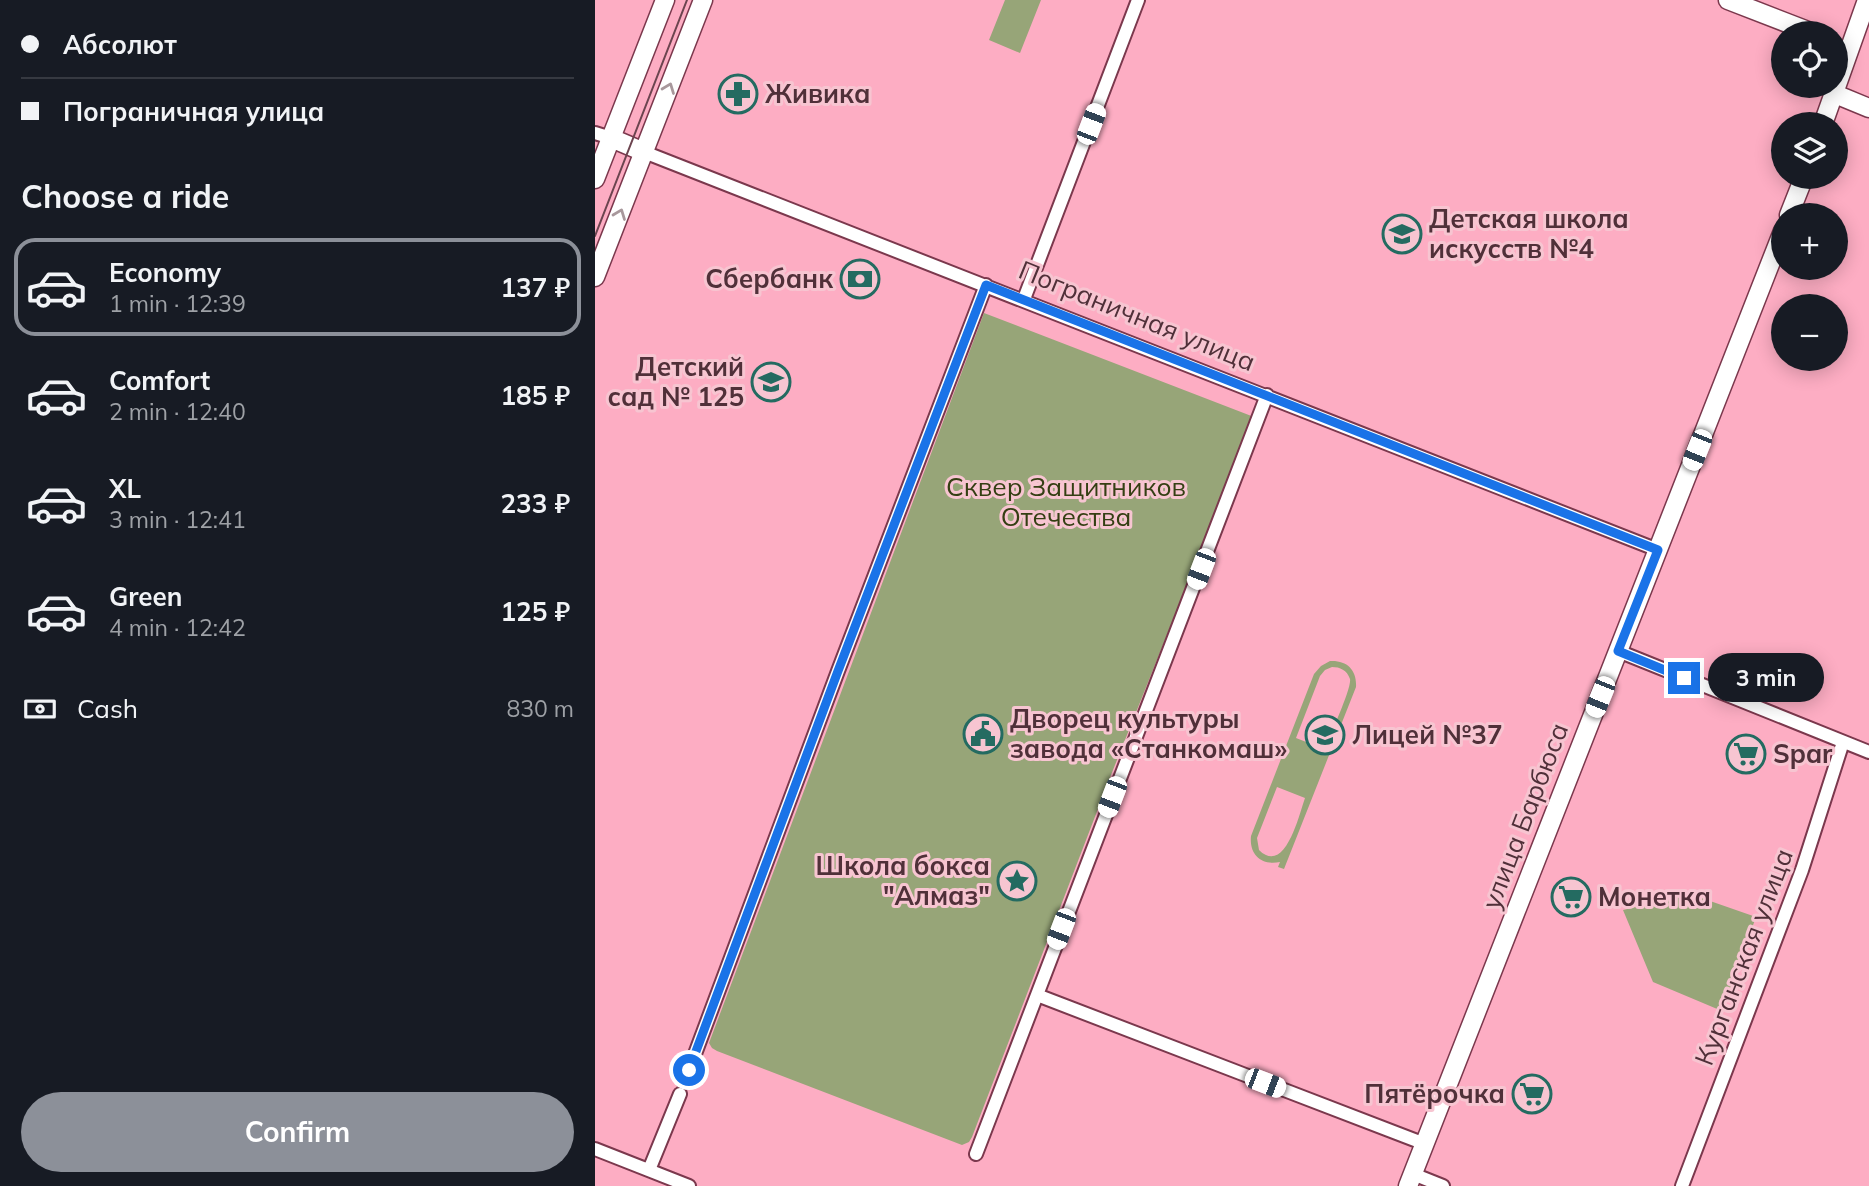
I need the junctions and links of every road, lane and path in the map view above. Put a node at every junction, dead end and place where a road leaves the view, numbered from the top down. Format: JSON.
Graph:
{"nodes":[{"id":1,"x":666,"y":0,"type":"edge"},
{"id":2,"x":703,"y":0,"type":"edge"},
{"id":3,"x":1138,"y":0,"type":"edge"},
{"id":4,"x":1728,"y":0,"type":"edge"},
{"id":5,"x":1867,"y":0,"type":"edge"},
{"id":6,"x":1782,"y":21,"type":"edge"},
{"id":7,"x":1848,"y":34,"type":"edge"},
{"id":8,"x":1845,"y":98,"type":"edge"},
{"id":9,"x":1869,"y":108,"type":"edge"},
{"id":10,"x":603,"y":136,"type":"edge"},
{"id":11,"x":644,"y":152,"type":"junction"},
{"id":12,"x":595,"y":179,"type":"edge"},
{"id":13,"x":1771,"y":262,"type":"edge"},
{"id":14,"x":595,"y":277,"type":"edge"},
{"id":15,"x":986,"y":285,"type":"junction"},
{"id":16,"x":1024,"y":299,"type":"junction"},
{"id":17,"x":1267,"y":395,"type":"junction"},
{"id":18,"x":1658,"y":550,"type":"junction"},
{"id":19,"x":1618,"y":651,"type":"junction"},
{"id":20,"x":1843,"y":742,"type":"junction"},
{"id":21,"x":1869,"y":752,"type":"edge"},
{"id":22,"x":1037,"y":995,"type":"junction"},
{"id":23,"x":689,"y":1070,"type":"tunnel mouth"},
{"id":24,"x":680,"y":1094,"type":"tunnel mouth"},
{"id":25,"x":1425,"y":1144,"type":"junction"},
{"id":26,"x":595,"y":1149,"type":"edge"},
{"id":27,"x":976,"y":1154,"type":"dead end"},
{"id":28,"x":649,"y":1170,"type":"junction"},
{"id":29,"x":1411,"y":1180,"type":"edge"},
{"id":30,"x":689,"y":1186,"type":"edge"},
{"id":31,"x":1443,"y":1186,"type":"edge"},
{"id":32,"x":1682,"y":1186,"type":"edge"}],
"edges":[{"from":1,"to":10,"type":"street"},
{"from":11,"to":2,"type":"street","one_way":true},
{"from":3,"to":16,"type":"street"},
{"from":4,"to":6,"type":"street"},
{"from":5,"to":7,"type":"street"},
{"from":8,"to":9,"type":"street"},
{"from":10,"to":11,"type":"street","name":"Пограничная улица"},
{"from":10,"to":12,"type":"street"},
{"from":14,"to":11,"type":"street","one_way":true},
{"from":11,"to":15,"type":"street","name":"Пограничная улица"},
{"from":13,"to":18,"type":"street","name":"улица Барбюса"},
{"from":15,"to":16,"type":"street","name":"Пограничная улица"},
{"from":15,"to":23,"type":"street"},
{"from":16,"to":17,"type":"street","name":"Пограничная улица"},
{"from":17,"to":18,"type":"street","name":"Пограничная улица"},
{"from":17,"to":22,"type":"street"},
{"from":18,"to":19,"type":"street","name":"улица Барбюса"},
{"from":19,"to":20,"type":"street"},
{"from":19,"to":25,"type":"street","name":"улица Барбюса"},
{"from":20,"to":21,"type":"street"},
{"from":20,"to":32,"type":"street","name":"Курганская улица"},
{"from":22,"to":25,"type":"street"},
{"from":22,"to":27,"type":"street"},
{"from":24,"to":28,"type":"street"},
{"from":25,"to":29,"type":"street","name":"улица Барбюса"},
{"from":26,"to":28,"type":"street"},
{"from":28,"to":30,"type":"street"},
{"from":29,"to":31,"type":"street"}]}
